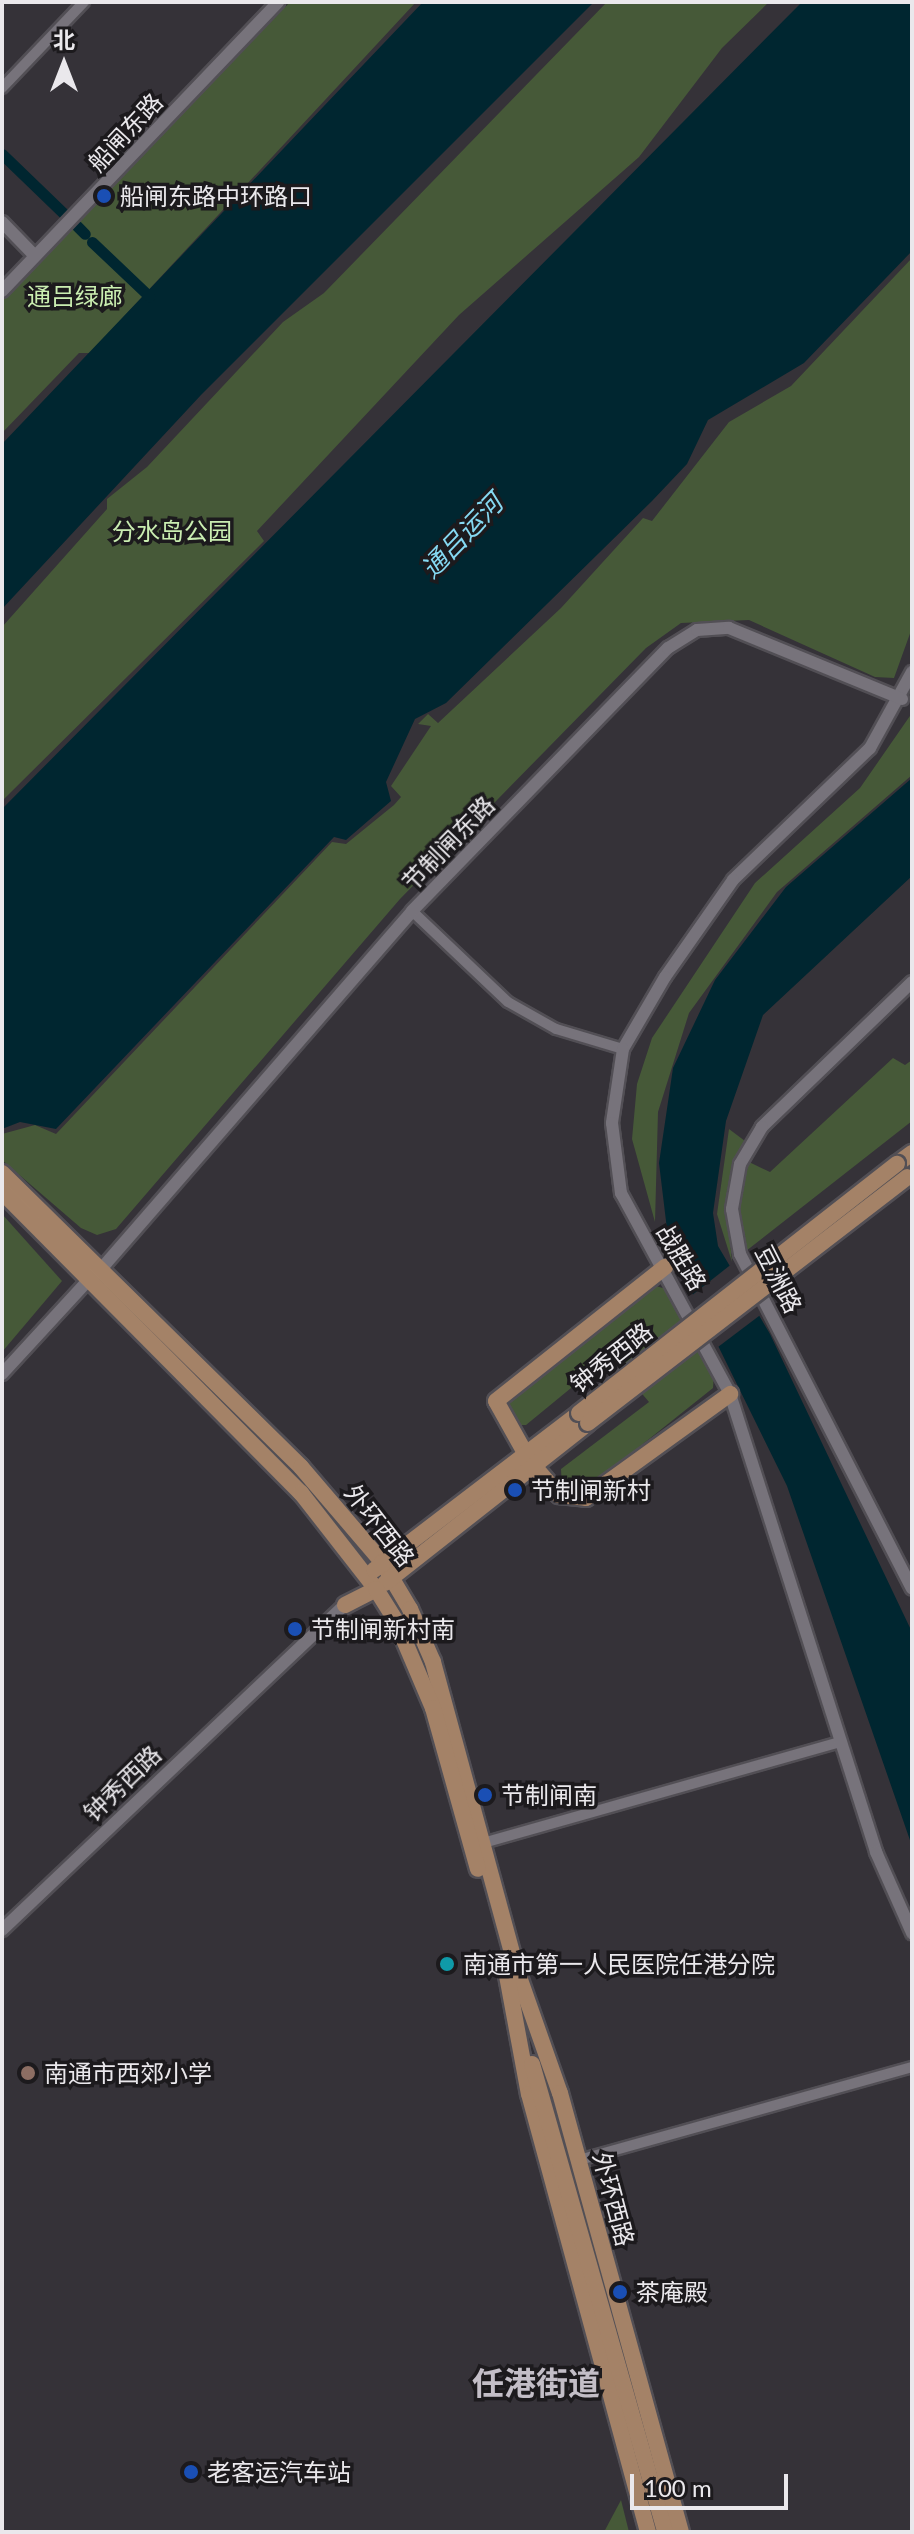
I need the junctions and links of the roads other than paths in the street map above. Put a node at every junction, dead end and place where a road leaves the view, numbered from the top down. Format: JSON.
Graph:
{"nodes":[{"id":1,"x":84,"y":2,"type":"edge"},
{"id":2,"x":278,"y":2,"type":"edge"},
{"id":3,"x":2,"y":88,"type":"edge"},
{"id":4,"x":2,"y":222,"type":"edge"},
{"id":5,"x":34,"y":255,"type":"junction"},
{"id":6,"x":2,"y":291,"type":"edge"},
{"id":7,"x":912,"y":672,"type":"edge"},
{"id":8,"x":902,"y":699,"type":"junction"},
{"id":9,"x":412,"y":911,"type":"junction"},
{"id":10,"x":912,"y":982,"type":"edge"},
{"id":11,"x":623,"y":1049,"type":"junction"},
{"id":12,"x":912,"y":1153,"type":"edge"},
{"id":13,"x":905,"y":1171,"type":"edge"},
{"id":14,"x":2,"y":1173,"type":"edge"},
{"id":15,"x":2,"y":1192,"type":"edge"},
{"id":16,"x":31,"y":1211,"type":"junction"},
{"id":17,"x":665,"y":1267,"type":"junction"},
{"id":18,"x":97,"y":1272,"type":"junction"},
{"id":19,"x":2,"y":1374,"type":"edge"},
{"id":20,"x":730,"y":1394,"type":"junction"},
{"id":21,"x":528,"y":1458,"type":"junction"},
{"id":22,"x":382,"y":1562,"type":"junction"},
{"id":23,"x":392,"y":1577,"type":"junction"},
{"id":24,"x":372,"y":1583,"type":"junction"},
{"id":25,"x":912,"y":1588,"type":"edge"},
{"id":26,"x":345,"y":1605,"type":"joint"},
{"id":27,"x":841,"y":1742,"type":"junction"},
{"id":28,"x":483,"y":1843,"type":"junction"},
{"id":29,"x":2,"y":1930,"type":"edge"},
{"id":30,"x":912,"y":1933,"type":"edge"},
{"id":31,"x":513,"y":1974,"type":"junction"},
{"id":32,"x":912,"y":2067,"type":"edge"},
{"id":33,"x":579,"y":2160,"type":"junction"},
{"id":34,"x":648,"y":2532,"type":"edge"},
{"id":35,"x":665,"y":2532,"type":"edge"},
{"id":36,"x":681,"y":2532,"type":"edge"}],
"edges":[{"from":1,"to":3,"type":"street"},
{"from":2,"to":5,"type":"street","name":"船闸东路"},
{"from":4,"to":5,"type":"street"},
{"from":5,"to":6,"type":"street","name":"船闸东路"},
{"from":7,"to":8,"type":"street","name":"战胜路"},
{"from":8,"to":9,"type":"street","name":"节制闸东路"},
{"from":8,"to":11,"type":"street","name":"战胜路"},
{"from":9,"to":11,"type":"street"},
{"from":9,"to":18,"type":"street","name":"节制闸东路"},
{"from":10,"to":25,"type":"street","name":"豆洲路"},
{"from":11,"to":17,"type":"street","name":"战胜路"},
{"from":12,"to":13,"type":"main road","name":"钟秀西路"},
{"from":13,"to":21,"type":"main road","name":"钟秀西路","bridge":true},
{"from":14,"to":16,"type":"main road"},
{"from":15,"to":16,"type":"main road"},
{"from":16,"to":18,"type":"main road","name":"外环西路"},
{"from":17,"to":20,"type":"street","name":"战胜路"},
{"from":17,"to":21,"type":"main road"},
{"from":18,"to":19,"type":"street","name":"节制闸东路"},
{"from":18,"to":22,"type":"main road","name":"外环西路"},
{"from":18,"to":24,"type":"main road","name":"外环西路"},
{"from":20,"to":21,"type":"main road"},
{"from":20,"to":27,"type":"street","name":"战胜路"},
{"from":21,"to":22,"type":"main road","name":"钟秀西路"},
{"from":21,"to":23,"type":"main road","name":"钟秀西路"},
{"from":22,"to":23,"type":"main road","name":"外环西路"},
{"from":22,"to":24,"type":"main road","name":"钟秀西路"},
{"from":23,"to":24,"type":"main road","name":"钟秀西路"},
{"from":23,"to":28,"type":"main road","name":"外环西路"},
{"from":24,"to":26,"type":"main road","name":"外环西路"},
{"from":24,"to":31,"type":"main road","name":"外环西路"},
{"from":26,"to":29,"type":"street","name":"钟秀西路"},
{"from":27,"to":28,"type":"street"},
{"from":27,"to":30,"type":"street","name":"战胜路"},
{"from":28,"to":31,"type":"main road","name":"外环西路"},
{"from":31,"to":33,"type":"main road","name":"外环西路"},
{"from":31,"to":34,"type":"main road","name":"外环西路"},
{"from":31,"to":35,"type":"main road","name":"外环西路"},
{"from":32,"to":33,"type":"street"},
{"from":33,"to":36,"type":"main road","name":"外环西路"}]}
